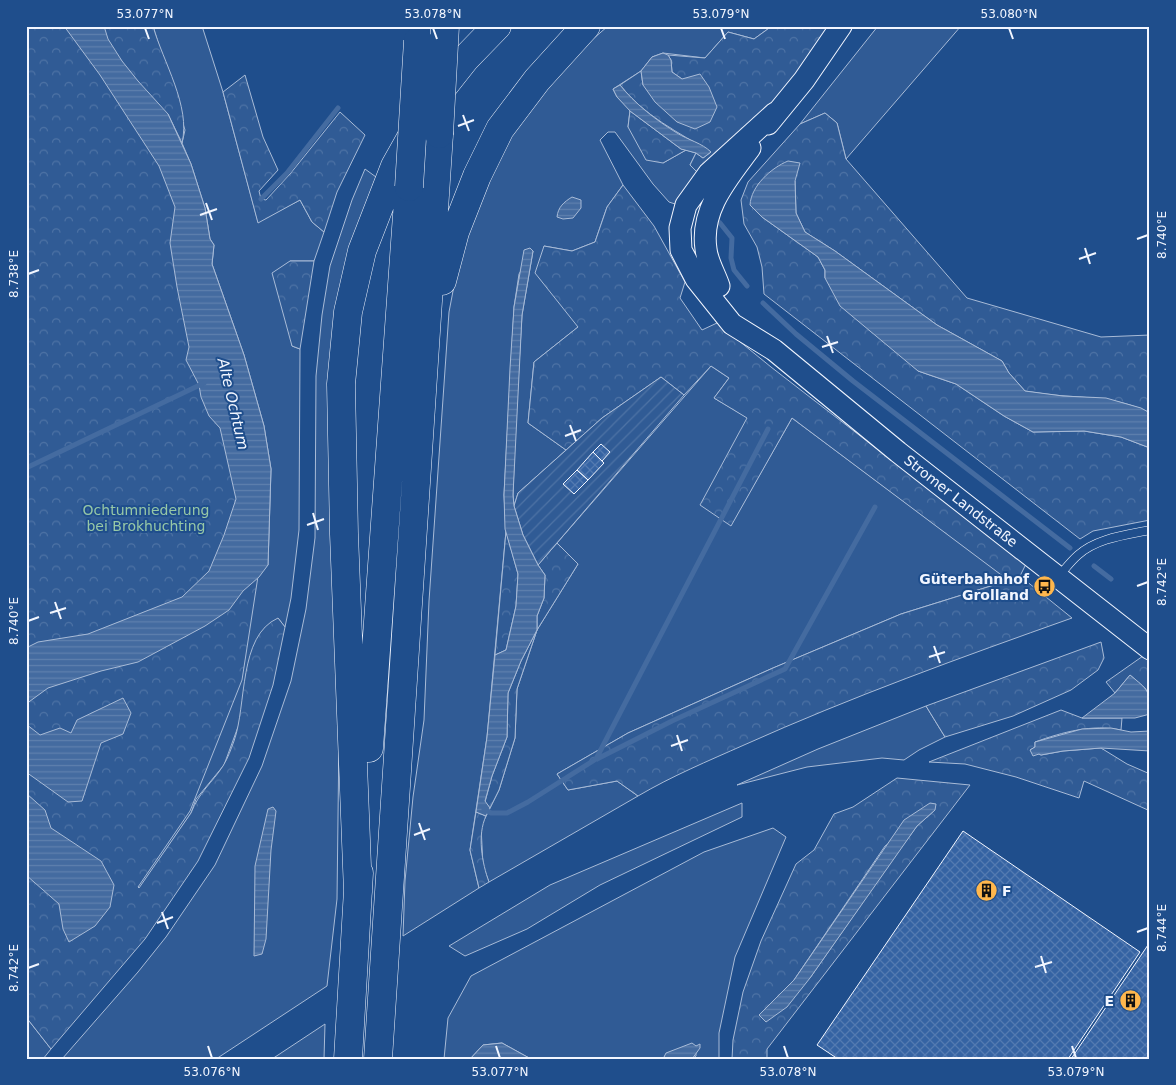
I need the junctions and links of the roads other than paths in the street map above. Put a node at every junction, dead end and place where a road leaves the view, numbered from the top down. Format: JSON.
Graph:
{"nodes":[{"id":1,"x":444,"y":26,"type":"edge"},
{"id":2,"x":497,"y":26,"type":"edge"},
{"id":3,"x":586,"y":26,"type":"edge"},
{"id":4,"x":841,"y":26,"type":"edge"},
{"id":5,"x":418,"y":34,"type":"edge"},
{"id":6,"x":776,"y":113,"type":"junction"},
{"id":7,"x":680,"y":228,"type":"junction"},
{"id":8,"x":719,"y":286,"type":"junction"},
{"id":9,"x":774,"y":350,"type":"junction"},
{"id":10,"x":423,"y":389,"type":"junction"},
{"id":11,"x":1150,"y":530,"type":"edge"},
{"id":12,"x":1058,"y":578,"type":"junction"},
{"id":13,"x":1150,"y":649,"type":"edge"},
{"id":14,"x":358,"y":892,"type":"junction"},
{"id":15,"x":348,"y":1052,"type":"edge"},
{"id":16,"x":378,"y":1059,"type":"edge"}],
"edges":[{"from":1,"to":10,"type":"highway","bridge":true},
{"from":2,"to":14,"type":"highway"},
{"from":3,"to":10,"type":"highway"},
{"from":4,"to":6,"type":"street","name":"Stromer Landstraße"},
{"from":5,"to":14,"type":"highway","bridge":true},
{"from":6,"to":7,"type":"street","name":"Stromer Landstraße"},
{"from":6,"to":8,"type":"street","name":"Stromer Landstraße"},
{"from":7,"to":8,"type":"street","name":"Stromer Landstraße"},
{"from":7,"to":9,"type":"street","name":"Stromer Landstraße"},
{"from":8,"to":9,"type":"street","name":"Stromer Landstraße"},
{"from":9,"to":12,"type":"street","name":"Stromer Landstraße"},
{"from":10,"to":16,"type":"highway"},
{"from":11,"to":12,"type":"lane"},
{"from":12,"to":13,"type":"street","name":"Stromer Landstraße"},
{"from":14,"to":15,"type":"highway"}]}
